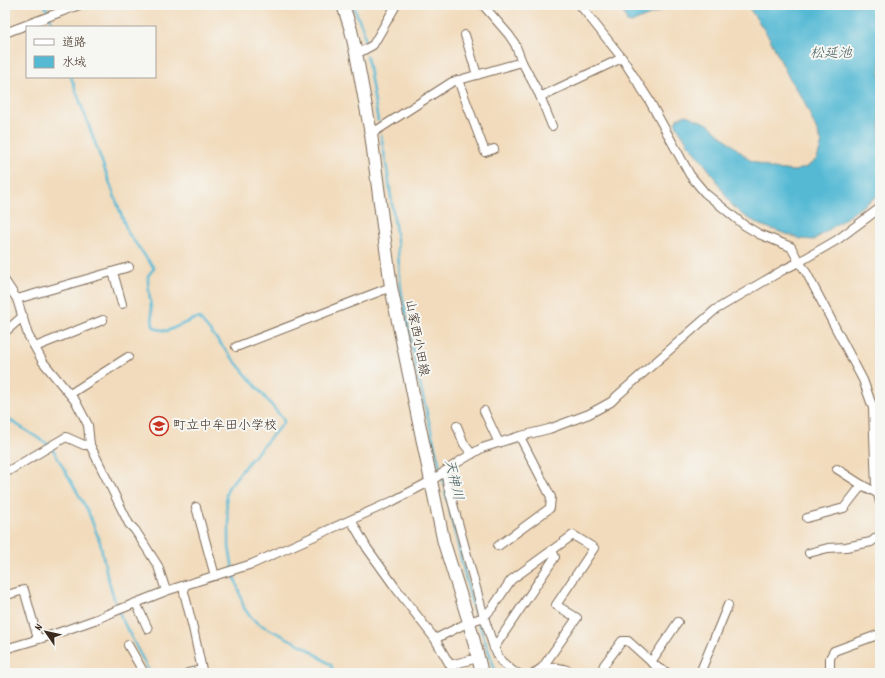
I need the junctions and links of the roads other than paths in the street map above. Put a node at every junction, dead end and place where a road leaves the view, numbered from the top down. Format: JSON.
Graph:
{"nodes":[{"id":1,"x":79,"y":5,"type":"edge"},
{"id":2,"x":343,"y":5,"type":"edge"},
{"id":3,"x":395,"y":5,"type":"edge"},
{"id":4,"x":483,"y":5,"type":"edge"},
{"id":5,"x":580,"y":5,"type":"edge"},
{"id":6,"x":5,"y":33,"type":"edge"},
{"id":7,"x":465,"y":35,"type":"dead end"},
{"id":8,"x":356,"y":53,"type":"junction"},
{"id":9,"x":622,"y":58,"type":"junction"},
{"id":10,"x":522,"y":62,"type":"junction"},
{"id":11,"x":477,"y":75,"type":"junction"},
{"id":12,"x":458,"y":80,"type":"junction"},
{"id":13,"x":540,"y":96,"type":"junction"},
{"id":14,"x":552,"y":126,"type":"dead end"},
{"id":15,"x":371,"y":134,"type":"junction"},
{"id":16,"x":494,"y":149,"type":"dead end"},
{"id":17,"x":880,"y":208,"type":"edge"},
{"id":18,"x":799,"y":262,"type":"junction"},
{"id":19,"x":129,"y":267,"type":"dead end"},
{"id":20,"x":113,"y":272,"type":"junction"},
{"id":21,"x":5,"y":281,"type":"edge"},
{"id":22,"x":391,"y":287,"type":"junction"},
{"id":23,"x":17,"y":299,"type":"junction"},
{"id":24,"x":122,"y":304,"type":"dead end"},
{"id":25,"x":23,"y":316,"type":"junction"},
{"id":26,"x":103,"y":320,"type":"dead end"},
{"id":27,"x":5,"y":332,"type":"edge"},
{"id":28,"x":236,"y":347,"type":"dead end"},
{"id":29,"x":35,"y":348,"type":"junction"},
{"id":30,"x":128,"y":357,"type":"dead end"},
{"id":31,"x":70,"y":394,"type":"junction"},
{"id":32,"x":877,"y":407,"type":"edge"},
{"id":33,"x":484,"y":411,"type":"dead end"},
{"id":34,"x":457,"y":426,"type":"dead end"},
{"id":35,"x":520,"y":436,"type":"junction"},
{"id":36,"x":499,"y":443,"type":"junction"},
{"id":37,"x":90,"y":445,"type":"junction"},
{"id":38,"x":472,"y":454,"type":"junction"},
{"id":39,"x":837,"y":469,"type":"dead end"},
{"id":40,"x":446,"y":472,"type":"junction"},
{"id":41,"x":5,"y":473,"type":"edge"},
{"id":42,"x":431,"y":482,"type":"junction"},
{"id":43,"x":862,"y":485,"type":"junction"},
{"id":44,"x":877,"y":493,"type":"junction"},
{"id":45,"x":880,"y":502,"type":"edge"},
{"id":46,"x":196,"y":507,"type":"dead end"},
{"id":47,"x":807,"y":518,"type":"dead end"},
{"id":48,"x":351,"y":520,"type":"junction"},
{"id":49,"x":880,"y":535,"type":"edge"},
{"id":50,"x":498,"y":546,"type":"dead end"},
{"id":51,"x":552,"y":550,"type":"junction"},
{"id":52,"x":809,"y":553,"type":"dead end"},
{"id":53,"x":215,"y":576,"type":"junction"},
{"id":54,"x":184,"y":586,"type":"junction"},
{"id":55,"x":166,"y":591,"type":"junction"},
{"id":56,"x":7,"y":595,"type":"dead end"},
{"id":57,"x":136,"y":603,"type":"junction"},
{"id":58,"x":728,"y":605,"type":"dead end"},
{"id":59,"x":484,"y":617,"type":"junction"},
{"id":60,"x":469,"y":622,"type":"junction"},
{"id":61,"x":678,"y":622,"type":"dead end"},
{"id":62,"x":148,"y":629,"type":"dead end"},
{"id":63,"x":880,"y":634,"type":"edge"},
{"id":64,"x":38,"y":639,"type":"junction"},
{"id":65,"x":435,"y":639,"type":"junction"},
{"id":66,"x":128,"y":645,"type":"dead end"},
{"id":67,"x":494,"y":648,"type":"junction"},
{"id":68,"x":5,"y":649,"type":"edge"},
{"id":69,"x":478,"y":658,"type":"junction"},
{"id":70,"x":651,"y":662,"type":"junction"},
{"id":71,"x":450,"y":665,"type":"junction"},
{"id":72,"x":202,"y":671,"type":"edge"},
{"id":73,"x":537,"y":672,"type":"edge"},
{"id":74,"x":144,"y":673,"type":"edge"},
{"id":75,"x":188,"y":673,"type":"edge"},
{"id":76,"x":455,"y":673,"type":"edge"},
{"id":77,"x":482,"y":673,"type":"edge"},
{"id":78,"x":518,"y":673,"type":"edge"},
{"id":79,"x":574,"y":673,"type":"edge"},
{"id":80,"x":601,"y":673,"type":"edge"},
{"id":81,"x":668,"y":673,"type":"edge"},
{"id":82,"x":700,"y":673,"type":"edge"},
{"id":83,"x":830,"y":673,"type":"edge"}],
"edges":[{"from":1,"to":6,"type":"street"},
{"from":2,"to":8,"type":"main road","name":"山家西小田線"},
{"from":3,"to":8,"type":"street"},
{"from":4,"to":10,"type":"street"},
{"from":5,"to":9,"type":"street"},
{"from":7,"to":11,"type":"street"},
{"from":8,"to":15,"type":"main road","name":"山家西小田線"},
{"from":9,"to":13,"type":"street"},
{"from":9,"to":18,"type":"street"},
{"from":10,"to":11,"type":"street"},
{"from":10,"to":13,"type":"street"},
{"from":11,"to":12,"type":"street"},
{"from":12,"to":15,"type":"street"},
{"from":12,"to":16,"type":"street"},
{"from":13,"to":14,"type":"street"},
{"from":15,"to":22,"type":"main road","name":"山家西小田線"},
{"from":17,"to":18,"type":"street"},
{"from":18,"to":32,"type":"street"},
{"from":18,"to":35,"type":"street"},
{"from":19,"to":20,"type":"street"},
{"from":20,"to":23,"type":"street"},
{"from":20,"to":24,"type":"street"},
{"from":21,"to":23,"type":"street"},
{"from":22,"to":28,"type":"street"},
{"from":22,"to":42,"type":"main road","name":"山家西小田線"},
{"from":23,"to":25,"type":"street"},
{"from":25,"to":27,"type":"street"},
{"from":25,"to":29,"type":"street"},
{"from":26,"to":29,"type":"street"},
{"from":29,"to":31,"type":"street"},
{"from":30,"to":31,"type":"street"},
{"from":31,"to":37,"type":"street"},
{"from":32,"to":44,"type":"street"},
{"from":33,"to":36,"type":"street"},
{"from":34,"to":38,"type":"street"},
{"from":35,"to":36,"type":"street"},
{"from":35,"to":50,"type":"street"},
{"from":36,"to":38,"type":"street"},
{"from":37,"to":41,"type":"street"},
{"from":37,"to":55,"type":"street"},
{"from":38,"to":40,"type":"street"},
{"from":39,"to":43,"type":"street"},
{"from":40,"to":42,"type":"street"},
{"from":40,"to":59,"type":"street"},
{"from":42,"to":48,"type":"street"},
{"from":42,"to":60,"type":"main road","name":"山家西小田線"},
{"from":43,"to":44,"type":"street"},
{"from":43,"to":47,"type":"street"},
{"from":44,"to":45,"type":"street"},
{"from":46,"to":53,"type":"street"},
{"from":48,"to":53,"type":"street"},
{"from":48,"to":65,"type":"street"},
{"from":49,"to":52,"type":"street"},
{"from":51,"to":59,"type":"street"},
{"from":51,"to":67,"type":"street"},
{"from":51,"to":73,"type":"street"},
{"from":53,"to":54,"type":"street"},
{"from":54,"to":55,"type":"street"},
{"from":54,"to":72,"type":"street"},
{"from":55,"to":57,"type":"street"},
{"from":56,"to":64,"type":"street"},
{"from":57,"to":62,"type":"street"},
{"from":57,"to":64,"type":"street"},
{"from":58,"to":82,"type":"street"},
{"from":59,"to":60,"type":"street"},
{"from":59,"to":67,"type":"street"},
{"from":60,"to":65,"type":"street"},
{"from":60,"to":69,"type":"main road","name":"山家西小田線"},
{"from":61,"to":70,"type":"street"},
{"from":63,"to":83,"type":"street"},
{"from":64,"to":68,"type":"street"},
{"from":65,"to":71,"type":"street"},
{"from":66,"to":74,"type":"street"},
{"from":67,"to":78,"type":"street"},
{"from":69,"to":71,"type":"street"},
{"from":69,"to":77,"type":"main road","name":"山家西小田線"},
{"from":70,"to":80,"type":"street"},
{"from":70,"to":81,"type":"street"},
{"from":71,"to":76,"type":"street"},
{"from":72,"to":75,"type":"street"},
{"from":73,"to":79,"type":"street"}]}
